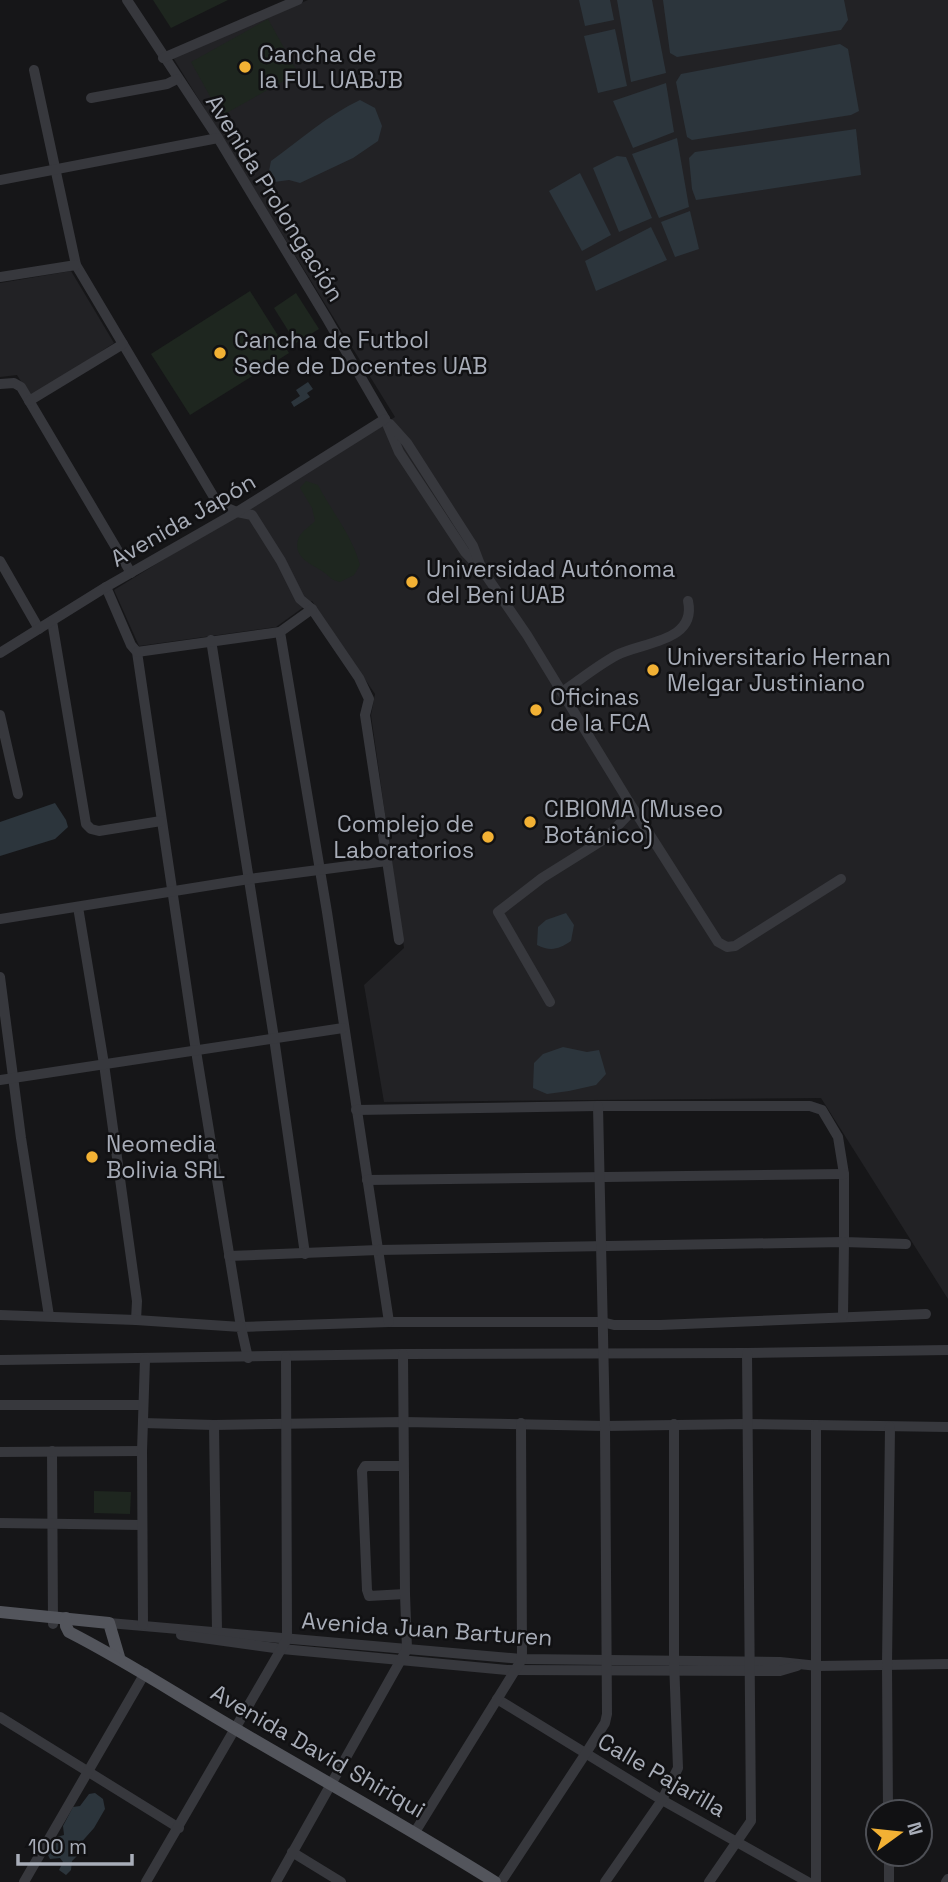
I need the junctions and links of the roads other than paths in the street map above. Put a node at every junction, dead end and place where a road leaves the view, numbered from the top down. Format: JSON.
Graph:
{"nodes":[{"id":1,"x":127,"y":0,"type":"edge"},
{"id":2,"x":298,"y":0,"type":"edge"},
{"id":3,"x":163,"y":58,"type":"junction"},
{"id":4,"x":34,"y":70,"type":"dead end"},
{"id":5,"x":177,"y":79,"type":"junction"},
{"id":6,"x":91,"y":97,"type":"dead end"},
{"id":7,"x":218,"y":138,"type":"junction"},
{"id":8,"x":54,"y":171,"type":"junction"},
{"id":9,"x":0,"y":180,"type":"edge"},
{"id":10,"x":76,"y":265,"type":"junction"},
{"id":11,"x":0,"y":277,"type":"edge"},
{"id":12,"x":123,"y":344,"type":"junction"},
{"id":13,"x":0,"y":384,"type":"edge"},
{"id":14,"x":29,"y":401,"type":"junction"},
{"id":15,"x":385,"y":419,"type":"junction"},
{"id":16,"x":237,"y":512,"type":"junction"},
{"id":17,"x":0,"y":561,"type":"edge"},
{"id":18,"x":131,"y":573,"type":"junction"},
{"id":19,"x":106,"y":587,"type":"junction"},
{"id":20,"x":688,"y":601,"type":"dead end"},
{"id":21,"x":312,"y":610,"type":"junction"},
{"id":22,"x":52,"y":621,"type":"junction"},
{"id":23,"x":39,"y":629,"type":"junction"},
{"id":24,"x":279,"y":632,"type":"junction"},
{"id":25,"x":211,"y":640,"type":"junction"},
{"id":26,"x":137,"y":652,"type":"junction"},
{"id":27,"x":0,"y":653,"type":"edge"},
{"id":28,"x":562,"y":692,"type":"junction"},
{"id":29,"x":0,"y":715,"type":"edge"},
{"id":30,"x":18,"y":794,"type":"dead end"},
{"id":31,"x":629,"y":802,"type":"junction"},
{"id":32,"x":161,"y":821,"type":"junction"},
{"id":33,"x":387,"y":861,"type":"junction"},
{"id":34,"x":320,"y":870,"type":"junction"},
{"id":35,"x":841,"y":879,"type":"dead end"},
{"id":36,"x":248,"y":880,"type":"junction"},
{"id":37,"x":172,"y":891,"type":"junction"},
{"id":38,"x":78,"y":907,"type":"junction"},
{"id":39,"x":0,"y":919,"type":"edge"},
{"id":40,"x":399,"y":940,"type":"dead end"},
{"id":41,"x":0,"y":977,"type":"edge"},
{"id":42,"x":550,"y":1002,"type":"dead end"},
{"id":43,"x":343,"y":1028,"type":"junction"},
{"id":44,"x":274,"y":1038,"type":"junction"},
{"id":45,"x":196,"y":1051,"type":"junction"},
{"id":46,"x":104,"y":1064,"type":"junction"},
{"id":47,"x":14,"y":1078,"type":"junction"},
{"id":48,"x":0,"y":1080,"type":"edge"},
{"id":49,"x":598,"y":1106,"type":"junction"},
{"id":50,"x":356,"y":1110,"type":"junction"},
{"id":51,"x":844,"y":1174,"type":"junction"},
{"id":52,"x":600,"y":1176,"type":"junction"},
{"id":53,"x":367,"y":1180,"type":"junction"},
{"id":54,"x":844,"y":1242,"type":"junction"},
{"id":55,"x":906,"y":1244,"type":"dead end"},
{"id":56,"x":600,"y":1246,"type":"junction"},
{"id":57,"x":378,"y":1250,"type":"junction"},
{"id":58,"x":305,"y":1254,"type":"junction"},
{"id":59,"x":229,"y":1256,"type":"junction"},
{"id":60,"x":926,"y":1314,"type":"dead end"},
{"id":61,"x":49,"y":1315,"type":"junction"},
{"id":62,"x":843,"y":1316,"type":"junction"},
{"id":63,"x":2,"y":1317,"type":"edge"},
{"id":64,"x":136,"y":1320,"type":"junction"},
{"id":65,"x":389,"y":1322,"type":"junction"},
{"id":66,"x":602,"y":1322,"type":"junction"},
{"id":67,"x":241,"y":1327,"type":"junction"},
{"id":68,"x":948,"y":1350,"type":"edge"},
{"id":69,"x":747,"y":1353,"type":"junction"},
{"id":70,"x":402,"y":1354,"type":"junction"},
{"id":71,"x":603,"y":1354,"type":"junction"},
{"id":72,"x":286,"y":1357,"type":"junction"},
{"id":73,"x":247,"y":1358,"type":"junction"},
{"id":74,"x":145,"y":1359,"type":"junction"},
{"id":75,"x":0,"y":1360,"type":"edge"},
{"id":76,"x":0,"y":1405,"type":"edge"},
{"id":77,"x":143,"y":1405,"type":"junction"},
{"id":78,"x":404,"y":1422,"type":"junction"},
{"id":79,"x":144,"y":1423,"type":"junction"},
{"id":80,"x":521,"y":1423,"type":"junction"},
{"id":81,"x":286,"y":1424,"type":"junction"},
{"id":82,"x":674,"y":1424,"type":"junction"},
{"id":83,"x":746,"y":1424,"type":"junction"},
{"id":84,"x":214,"y":1425,"type":"junction"},
{"id":85,"x":816,"y":1425,"type":"junction"},
{"id":86,"x":605,"y":1426,"type":"junction"},
{"id":87,"x":890,"y":1427,"type":"junction"},
{"id":88,"x":948,"y":1427,"type":"edge"},
{"id":89,"x":52,"y":1451,"type":"junction"},
{"id":90,"x":142,"y":1451,"type":"junction"},
{"id":91,"x":0,"y":1452,"type":"edge"},
{"id":92,"x":403,"y":1466,"type":"junction"},
{"id":93,"x":0,"y":1523,"type":"edge"},
{"id":94,"x":52,"y":1524,"type":"junction"},
{"id":95,"x":142,"y":1525,"type":"junction"},
{"id":96,"x":405,"y":1594,"type":"junction"},
{"id":97,"x":0,"y":1612,"type":"edge"},
{"id":98,"x":0,"y":1620,"type":"edge"},
{"id":99,"x":59,"y":1621,"type":"junction"},
{"id":100,"x":143,"y":1625,"type":"junction"},
{"id":101,"x":110,"y":1626,"type":"junction"},
{"id":102,"x":217,"y":1632,"type":"junction"},
{"id":103,"x":285,"y":1644,"type":"junction"},
{"id":104,"x":407,"y":1649,"type":"junction"},
{"id":105,"x":119,"y":1657,"type":"junction"},
{"id":106,"x":522,"y":1659,"type":"junction"},
{"id":107,"x":401,"y":1660,"type":"junction"},
{"id":108,"x":948,"y":1664,"type":"edge"},
{"id":109,"x":887,"y":1665,"type":"junction"},
{"id":110,"x":607,"y":1666,"type":"junction"},
{"id":111,"x":674,"y":1666,"type":"junction"},
{"id":112,"x":749,"y":1666,"type":"junction"},
{"id":113,"x":817,"y":1666,"type":"junction"},
{"id":114,"x":515,"y":1670,"type":"junction"},
{"id":115,"x":145,"y":1673,"type":"junction"},
{"id":116,"x":497,"y":1699,"type":"junction"},
{"id":117,"x":0,"y":1717,"type":"edge"},
{"id":118,"x":237,"y":1730,"type":"junction"},
{"id":119,"x":586,"y":1754,"type":"junction"},
{"id":120,"x":87,"y":1771,"type":"junction"},
{"id":121,"x":331,"y":1784,"type":"junction"},
{"id":122,"x":888,"y":1798,"type":"edge"},
{"id":123,"x":662,"y":1800,"type":"junction"},
{"id":124,"x":180,"y":1828,"type":"junction"},
{"id":125,"x":415,"y":1832,"type":"junction"},
{"id":126,"x":738,"y":1842,"type":"junction"},
{"id":127,"x":292,"y":1852,"type":"junction"},
{"id":128,"x":148,"y":1881,"type":"edge"},
{"id":129,"x":24,"y":1882,"type":"edge"},
{"id":130,"x":276,"y":1882,"type":"edge"},
{"id":131,"x":341,"y":1882,"type":"edge"},
{"id":132,"x":495,"y":1882,"type":"edge"},
{"id":133,"x":500,"y":1882,"type":"edge"},
{"id":134,"x":604,"y":1882,"type":"edge"},
{"id":135,"x":709,"y":1882,"type":"edge"},
{"id":136,"x":808,"y":1882,"type":"edge"},
{"id":137,"x":816,"y":1882,"type":"edge"}],
"edges":[{"from":1,"to":3,"type":"street","name":"Avenida Prolongación"},
{"from":2,"to":3,"type":"street"},
{"from":3,"to":5,"type":"street","name":"Avenida Prolongación"},
{"from":4,"to":8,"type":"street"},
{"from":5,"to":6,"type":"street"},
{"from":5,"to":7,"type":"street","name":"Avenida Prolongación"},
{"from":7,"to":8,"type":"street"},
{"from":7,"to":15,"type":"street","name":"Avenida Prolongación"},
{"from":8,"to":9,"type":"street"},
{"from":8,"to":10,"type":"street"},
{"from":10,"to":11,"type":"street"},
{"from":10,"to":12,"type":"street"},
{"from":12,"to":14,"type":"street"},
{"from":12,"to":16,"type":"street"},
{"from":13,"to":14,"type":"street"},
{"from":14,"to":18,"type":"street"},
{"from":15,"to":16,"type":"street","name":"Avenida Japón"},
{"from":15,"to":28,"type":"street","name":"Avenida Prolongación"},
{"from":16,"to":18,"type":"street","name":"Avenida Japón"},
{"from":16,"to":21,"type":"street"},
{"from":17,"to":23,"type":"street"},
{"from":18,"to":19,"type":"street","name":"Avenida Japón"},
{"from":19,"to":22,"type":"street","name":"Avenida Japón"},
{"from":19,"to":26,"type":"street"},
{"from":20,"to":28,"type":"street"},
{"from":21,"to":24,"type":"street"},
{"from":21,"to":33,"type":"street"},
{"from":22,"to":23,"type":"street","name":"Avenida Japón"},
{"from":22,"to":32,"type":"street"},
{"from":23,"to":27,"type":"street","name":"Avenida Japón"},
{"from":24,"to":25,"type":"street"},
{"from":24,"to":34,"type":"street"},
{"from":25,"to":26,"type":"street"},
{"from":25,"to":36,"type":"street"},
{"from":26,"to":32,"type":"street"},
{"from":28,"to":31,"type":"street","name":"Avenida Prolongación"},
{"from":29,"to":30,"type":"street"},
{"from":31,"to":35,"type":"street","name":"Avenida Prolongación"},
{"from":31,"to":42,"type":"street"},
{"from":32,"to":37,"type":"street"},
{"from":33,"to":34,"type":"street"},
{"from":33,"to":40,"type":"street"},
{"from":34,"to":36,"type":"street"},
{"from":34,"to":43,"type":"street"},
{"from":36,"to":37,"type":"street"},
{"from":36,"to":44,"type":"street"},
{"from":37,"to":38,"type":"street"},
{"from":37,"to":45,"type":"street"},
{"from":38,"to":39,"type":"street"},
{"from":38,"to":46,"type":"street"},
{"from":41,"to":47,"type":"street"},
{"from":43,"to":44,"type":"street"},
{"from":43,"to":50,"type":"street"},
{"from":44,"to":45,"type":"street"},
{"from":44,"to":58,"type":"street"},
{"from":45,"to":46,"type":"street"},
{"from":45,"to":59,"type":"street"},
{"from":46,"to":47,"type":"street"},
{"from":46,"to":64,"type":"street"},
{"from":47,"to":48,"type":"street"},
{"from":47,"to":61,"type":"street"},
{"from":49,"to":50,"type":"street"},
{"from":49,"to":51,"type":"street"},
{"from":49,"to":52,"type":"street"},
{"from":50,"to":53,"type":"street"},
{"from":51,"to":52,"type":"street"},
{"from":51,"to":54,"type":"street"},
{"from":52,"to":53,"type":"street"},
{"from":52,"to":56,"type":"street"},
{"from":53,"to":57,"type":"street"},
{"from":54,"to":55,"type":"street"},
{"from":54,"to":56,"type":"street"},
{"from":54,"to":62,"type":"street"},
{"from":56,"to":57,"type":"street"},
{"from":56,"to":66,"type":"street"},
{"from":57,"to":58,"type":"street"},
{"from":57,"to":65,"type":"street"},
{"from":58,"to":59,"type":"street"},
{"from":59,"to":67,"type":"street"},
{"from":60,"to":62,"type":"street"},
{"from":61,"to":63,"type":"street"},
{"from":61,"to":64,"type":"street"},
{"from":62,"to":66,"type":"street"},
{"from":64,"to":67,"type":"street"},
{"from":65,"to":66,"type":"street"},
{"from":65,"to":67,"type":"street"},
{"from":66,"to":71,"type":"street"},
{"from":67,"to":73,"type":"street"},
{"from":68,"to":69,"type":"street"},
{"from":69,"to":71,"type":"street"},
{"from":69,"to":83,"type":"street"},
{"from":70,"to":71,"type":"street"},
{"from":70,"to":72,"type":"street"},
{"from":70,"to":78,"type":"street"},
{"from":71,"to":86,"type":"street"},
{"from":72,"to":73,"type":"street"},
{"from":72,"to":81,"type":"street"},
{"from":73,"to":74,"type":"street"},
{"from":74,"to":75,"type":"street"},
{"from":74,"to":77,"type":"street"},
{"from":76,"to":77,"type":"street"},
{"from":77,"to":79,"type":"street"},
{"from":78,"to":80,"type":"street"},
{"from":78,"to":81,"type":"street"},
{"from":78,"to":92,"type":"street"},
{"from":79,"to":84,"type":"street"},
{"from":79,"to":90,"type":"street"},
{"from":80,"to":86,"type":"street"},
{"from":80,"to":106,"type":"street"},
{"from":81,"to":84,"type":"street"},
{"from":81,"to":103,"type":"street"},
{"from":82,"to":83,"type":"street"},
{"from":82,"to":86,"type":"street"},
{"from":82,"to":111,"type":"street"},
{"from":83,"to":85,"type":"street"},
{"from":83,"to":112,"type":"street"},
{"from":84,"to":102,"type":"street"},
{"from":85,"to":87,"type":"street"},
{"from":85,"to":113,"type":"street"},
{"from":86,"to":110,"type":"street"},
{"from":87,"to":88,"type":"street"},
{"from":87,"to":109,"type":"street"},
{"from":89,"to":90,"type":"street"},
{"from":89,"to":91,"type":"street"},
{"from":89,"to":94,"type":"street"},
{"from":90,"to":95,"type":"street"},
{"from":92,"to":96,"type":"street"},
{"from":92,"to":96,"type":"street"},
{"from":93,"to":94,"type":"street"},
{"from":94,"to":95,"type":"street"},
{"from":94,"to":99,"type":"street"},
{"from":95,"to":100,"type":"street"},
{"from":96,"to":104,"type":"street"},
{"from":97,"to":99,"type":"main road"},
{"from":98,"to":99,"type":"main road"},
{"from":99,"to":101,"type":"main road","name":"Avenida Juan Barturen"},
{"from":99,"to":105,"type":"main road","name":"Avenida David Shiriqui"},
{"from":100,"to":101,"type":"street","name":"Avenida Juan Barturen"},
{"from":100,"to":102,"type":"street","name":"Avenida Juan Barturen"},
{"from":101,"to":103,"type":"street","name":"Avenida Juan Barturen"},
{"from":101,"to":105,"type":"main road"},
{"from":102,"to":103,"type":"street","name":"Avenida Juan Barturen"},
{"from":103,"to":104,"type":"street","name":"Avenida Juan Barturen"},
{"from":103,"to":107,"type":"street","name":"Avenida Juan Barturen"},
{"from":103,"to":118,"type":"street"},
{"from":104,"to":106,"type":"street","name":"Avenida Juan Barturen"},
{"from":104,"to":107,"type":"street"},
{"from":105,"to":115,"type":"main road","name":"Avenida David Shiriqui"},
{"from":106,"to":110,"type":"street","name":"Avenida Juan Barturen"},
{"from":106,"to":114,"type":"street"},
{"from":107,"to":114,"type":"street","name":"Avenida Juan Barturen"},
{"from":107,"to":121,"type":"street"},
{"from":108,"to":109,"type":"street","name":"Avenida Juan Barturen"},
{"from":109,"to":113,"type":"street","name":"Avenida Juan Barturen"},
{"from":109,"to":122,"type":"street"},
{"from":110,"to":111,"type":"street","name":"Avenida Juan Barturen"},
{"from":110,"to":114,"type":"street","name":"Avenida Juan Barturen"},
{"from":110,"to":119,"type":"street"},
{"from":111,"to":112,"type":"street","name":"Avenida Juan Barturen"},
{"from":111,"to":123,"type":"street"},
{"from":112,"to":113,"type":"street","name":"Avenida Juan Barturen"},
{"from":112,"to":126,"type":"street"},
{"from":113,"to":137,"type":"street"},
{"from":114,"to":116,"type":"street"},
{"from":115,"to":118,"type":"main road","name":"Avenida David Shiriqui"},
{"from":115,"to":120,"type":"street"},
{"from":116,"to":119,"type":"street","name":"Calle Pajarilla"},
{"from":116,"to":125,"type":"street"},
{"from":117,"to":120,"type":"street"},
{"from":118,"to":121,"type":"main road","name":"Avenida David Shiriqui"},
{"from":118,"to":124,"type":"street"},
{"from":119,"to":123,"type":"street","name":"Calle Pajarilla"},
{"from":119,"to":133,"type":"street"},
{"from":120,"to":124,"type":"street"},
{"from":120,"to":129,"type":"street"},
{"from":121,"to":125,"type":"main road","name":"Avenida David Shiriqui"},
{"from":121,"to":127,"type":"street"},
{"from":123,"to":126,"type":"street","name":"Calle Pajarilla"},
{"from":123,"to":134,"type":"street"},
{"from":124,"to":128,"type":"street"},
{"from":125,"to":132,"type":"main road","name":"Avenida David Shiriqui"},
{"from":126,"to":135,"type":"street"},
{"from":126,"to":136,"type":"street","name":"Calle Pajarilla"},
{"from":127,"to":130,"type":"street"},
{"from":127,"to":131,"type":"street"}]}
